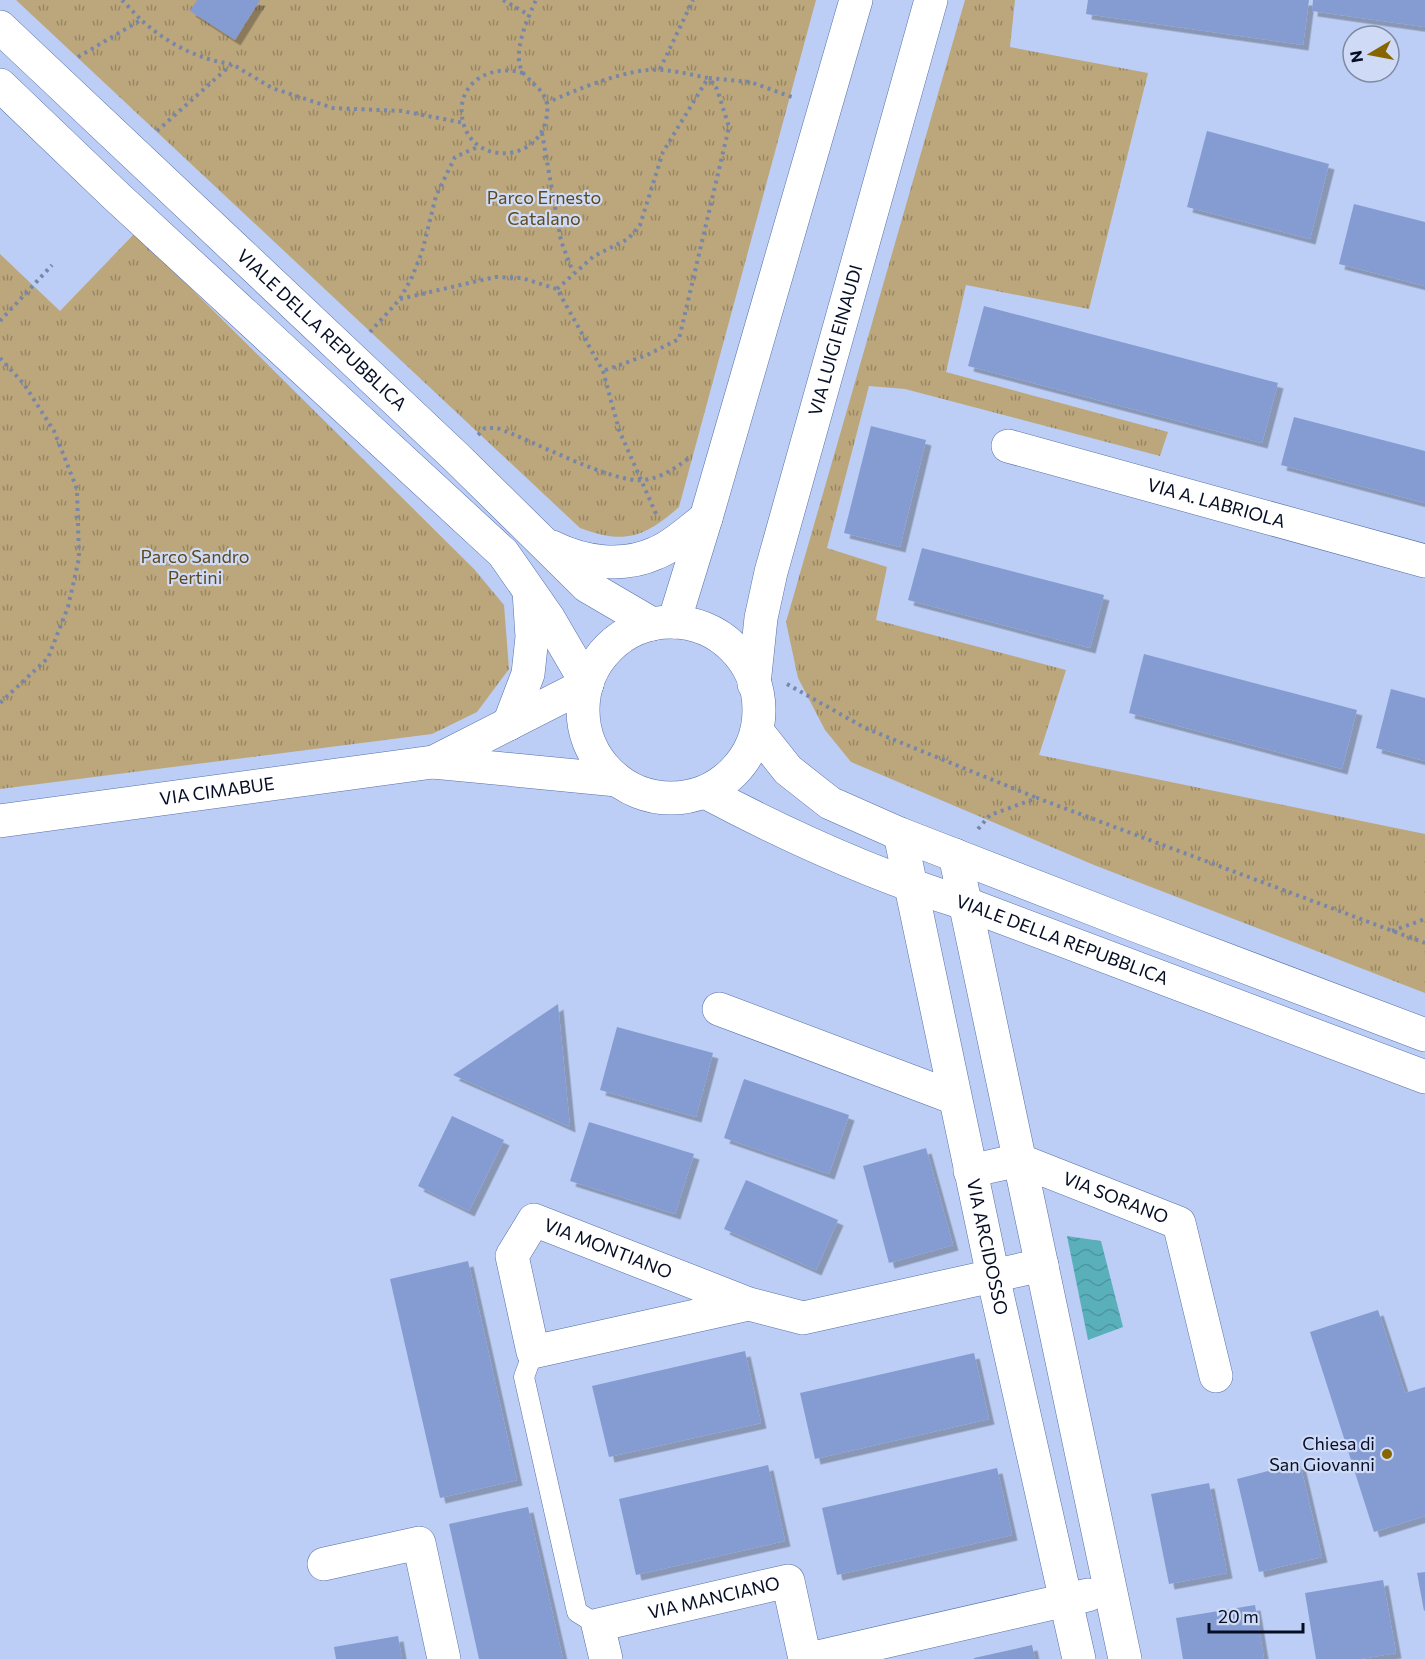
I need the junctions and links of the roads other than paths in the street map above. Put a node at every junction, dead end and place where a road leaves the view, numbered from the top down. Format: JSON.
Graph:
{"nodes":[{"id":1,"x":856,"y":0,"type":"edge"},
{"id":2,"x":931,"y":0,"type":"edge"},
{"id":3,"x":0,"y":27,"type":"edge"},
{"id":4,"x":0,"y":85,"type":"edge"},
{"id":5,"x":1008,"y":446,"type":"dead end"},
{"id":6,"x":706,"y":518,"type":"junction"},
{"id":7,"x":538,"y":540,"type":"junction"},
{"id":8,"x":1425,"y":561,"type":"edge"},
{"id":9,"x":529,"y":589,"type":"junction"},
{"id":10,"x":663,"y":623,"type":"junction"},
{"id":11,"x":587,"y":684,"type":"junction"},
{"id":12,"x":754,"y":684,"type":"junction"},
{"id":13,"x":508,"y":724,"type":"junction"},
{"id":14,"x":757,"y":731,"type":"junction"},
{"id":15,"x":433,"y":762,"type":"junction"},
{"id":16,"x":618,"y":780,"type":"junction"},
{"id":17,"x":705,"y":792,"type":"junction"},
{"id":18,"x":0,"y":821,"type":"edge"},
{"id":19,"x":900,"y":834,"type":"junction"},
{"id":20,"x":964,"y":844,"type":"junction"},
{"id":21,"x":909,"y":886,"type":"junction"},
{"id":22,"x":964,"y":903,"type":"junction"},
{"id":23,"x":719,"y":1009,"type":"dead end"},
{"id":24,"x":1425,"y":1035,"type":"edge"},
{"id":25,"x":1425,"y":1077,"type":"edge"},
{"id":26,"x":955,"y":1098,"type":"junction"},
{"id":27,"x":1019,"y":1160,"type":"junction"},
{"id":28,"x":970,"y":1170,"type":"junction"},
{"id":29,"x":1042,"y":1265,"type":"junction"},
{"id":30,"x":993,"y":1275,"type":"junction"},
{"id":31,"x":749,"y":1304,"type":"junction"},
{"id":32,"x":533,"y":1352,"type":"junction"},
{"id":33,"x":1216,"y":1376,"type":"dead end"},
{"id":34,"x":324,"y":1564,"type":"dead end"},
{"id":35,"x":1110,"y":1590,"type":"junction"},
{"id":36,"x":1067,"y":1600,"type":"junction"},
{"id":37,"x":598,"y":1624,"type":"junction"},
{"id":38,"x":444,"y":1659,"type":"edge"},
{"id":39,"x":606,"y":1659,"type":"edge"},
{"id":40,"x":807,"y":1659,"type":"edge"},
{"id":41,"x":1079,"y":1659,"type":"edge"},
{"id":42,"x":1125,"y":1659,"type":"edge"}],
"edges":[{"from":1,"to":6,"type":"street"},
{"from":2,"to":12,"type":"street","name":"VIA LUIGI EINAUDI"},
{"from":3,"to":7,"type":"street","name":"VIALE DELLA REPUBBLICA"},
{"from":4,"to":9,"type":"street"},
{"from":5,"to":8,"type":"street","name":"VIA A. LABRIOLA"},
{"from":6,"to":7,"type":"street"},
{"from":6,"to":10,"type":"street"},
{"from":7,"to":10,"type":"street","name":"VIALE DELLA REPUBBLICA"},
{"from":9,"to":11,"type":"street"},
{"from":9,"to":13,"type":"street"},
{"from":10,"to":11,"type":"street","name":"VIALE DELLA REPUBBLICA"},
{"from":10,"to":12,"type":"street","name":"VIALE DELLA REPUBBLICA"},
{"from":11,"to":13,"type":"street","name":"VIA CIMABUE"},
{"from":11,"to":16,"type":"street","name":"VIALE DELLA REPUBBLICA"},
{"from":12,"to":14,"type":"street","name":"VIALE DELLA REPUBBLICA"},
{"from":13,"to":15,"type":"street","name":"VIA CIMABUE"},
{"from":14,"to":17,"type":"street","name":"VIALE DELLA REPUBBLICA"},
{"from":14,"to":19,"type":"street"},
{"from":15,"to":16,"type":"street","name":"VIA CIMABUE"},
{"from":15,"to":18,"type":"street","name":"VIA CIMABUE"},
{"from":16,"to":17,"type":"street","name":"VIALE DELLA REPUBBLICA"},
{"from":17,"to":21,"type":"street","name":"VIALE DELLA REPUBBLICA"},
{"from":19,"to":20,"type":"street"},
{"from":19,"to":21,"type":"street","name":"VIA ARCIDOSSO"},
{"from":20,"to":22,"type":"street"},
{"from":20,"to":24,"type":"street"},
{"from":21,"to":22,"type":"street","name":"VIALE DELLA REPUBBLICA"},
{"from":21,"to":26,"type":"street","name":"VIA ARCIDOSSO"},
{"from":22,"to":25,"type":"street","name":"VIALE DELLA REPUBBLICA"},
{"from":22,"to":27,"type":"street"},
{"from":23,"to":26,"type":"street"},
{"from":26,"to":28,"type":"street","name":"VIA ARCIDOSSO"},
{"from":27,"to":28,"type":"street"},
{"from":27,"to":29,"type":"street"},
{"from":27,"to":33,"type":"street","name":"VIA SORANO"},
{"from":28,"to":30,"type":"street","name":"VIA ARCIDOSSO"},
{"from":29,"to":30,"type":"street","name":"VIA MONTIANO"},
{"from":29,"to":35,"type":"street"},
{"from":30,"to":31,"type":"street","name":"VIA MONTIANO"},
{"from":30,"to":36,"type":"street","name":"VIA ARCIDOSSO"},
{"from":31,"to":32,"type":"street","name":"VIA MONTIANO"},
{"from":31,"to":32,"type":"street","name":"VIA MONTIANO"},
{"from":32,"to":37,"type":"lane"},
{"from":34,"to":38,"type":"street"},
{"from":35,"to":36,"type":"street","name":"VIA MANCIANO"},
{"from":35,"to":42,"type":"street"},
{"from":36,"to":40,"type":"street","name":"VIA MANCIANO"},
{"from":36,"to":41,"type":"street","name":"VIA ARCIDOSSO"},
{"from":37,"to":39,"type":"street"},
{"from":37,"to":40,"type":"street","name":"VIA MANCIANO"}]}
